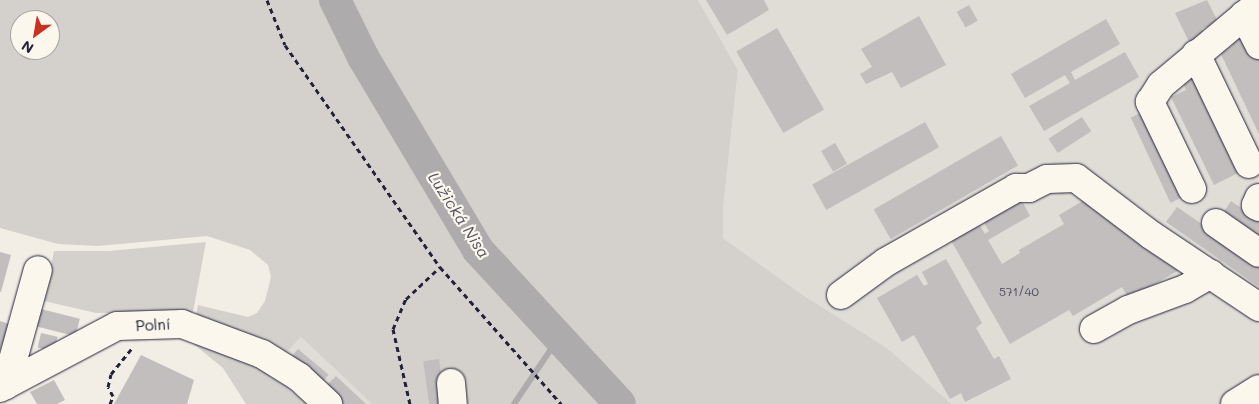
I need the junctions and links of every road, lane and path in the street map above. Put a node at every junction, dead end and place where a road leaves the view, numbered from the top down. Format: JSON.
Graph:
{"nodes":[{"id":1,"x":267,"y":0,"type":"edge"},
{"id":2,"x":1252,"y":9,"type":"edge"},
{"id":3,"x":1259,"y":45,"type":"edge"},
{"id":4,"x":1196,"y":54,"type":"junction"},
{"id":5,"x":1249,"y":164,"type":"dead end"},
{"id":6,"x":1192,"y":189,"type":"dead end"},
{"id":7,"x":1259,"y":198,"type":"edge"},
{"id":8,"x":1259,"y":207,"type":"edge"},
{"id":9,"x":1216,"y":223,"type":"dead end"},
{"id":10,"x":1259,"y":253,"type":"edge"},
{"id":11,"x":440,"y":267,"type":"junction"},
{"id":12,"x":38,"y":270,"type":"dead end"},
{"id":13,"x":1211,"y":274,"type":"junction"},
{"id":14,"x":841,"y":295,"type":"dead end"},
{"id":15,"x":1259,"y":307,"type":"edge"},
{"id":16,"x":149,"y":325,"type":"junction"},
{"id":17,"x":1094,"y":328,"type":"dead end"},
{"id":18,"x":3,"y":387,"type":"edge"},
{"id":19,"x":1259,"y":389,"type":"edge"},
{"id":20,"x":110,"y":404,"type":"edge"},
{"id":21,"x":328,"y":404,"type":"edge"},
{"id":22,"x":410,"y":404,"type":"edge"},
{"id":23,"x":561,"y":404,"type":"edge"},
{"id":24,"x":1235,"y":404,"type":"edge"}],
"edges":[{"from":1,"to":11,"type":"path"},
{"from":2,"to":3,"type":"street"},
{"from":2,"to":4,"type":"street"},
{"from":4,"to":5,"type":"street"},
{"from":4,"to":6,"type":"street"},
{"from":7,"to":8,"type":"street"},
{"from":9,"to":10,"type":"street"},
{"from":11,"to":22,"type":"path"},
{"from":11,"to":23,"type":"path"},
{"from":12,"to":18,"type":"street"},
{"from":13,"to":14,"type":"street"},
{"from":13,"to":15,"type":"street"},
{"from":13,"to":17,"type":"street"},
{"from":16,"to":18,"type":"street","name":"Polní"},
{"from":16,"to":20,"type":"path"},
{"from":16,"to":21,"type":"street","name":"Polní"},
{"from":19,"to":24,"type":"street"}]}
